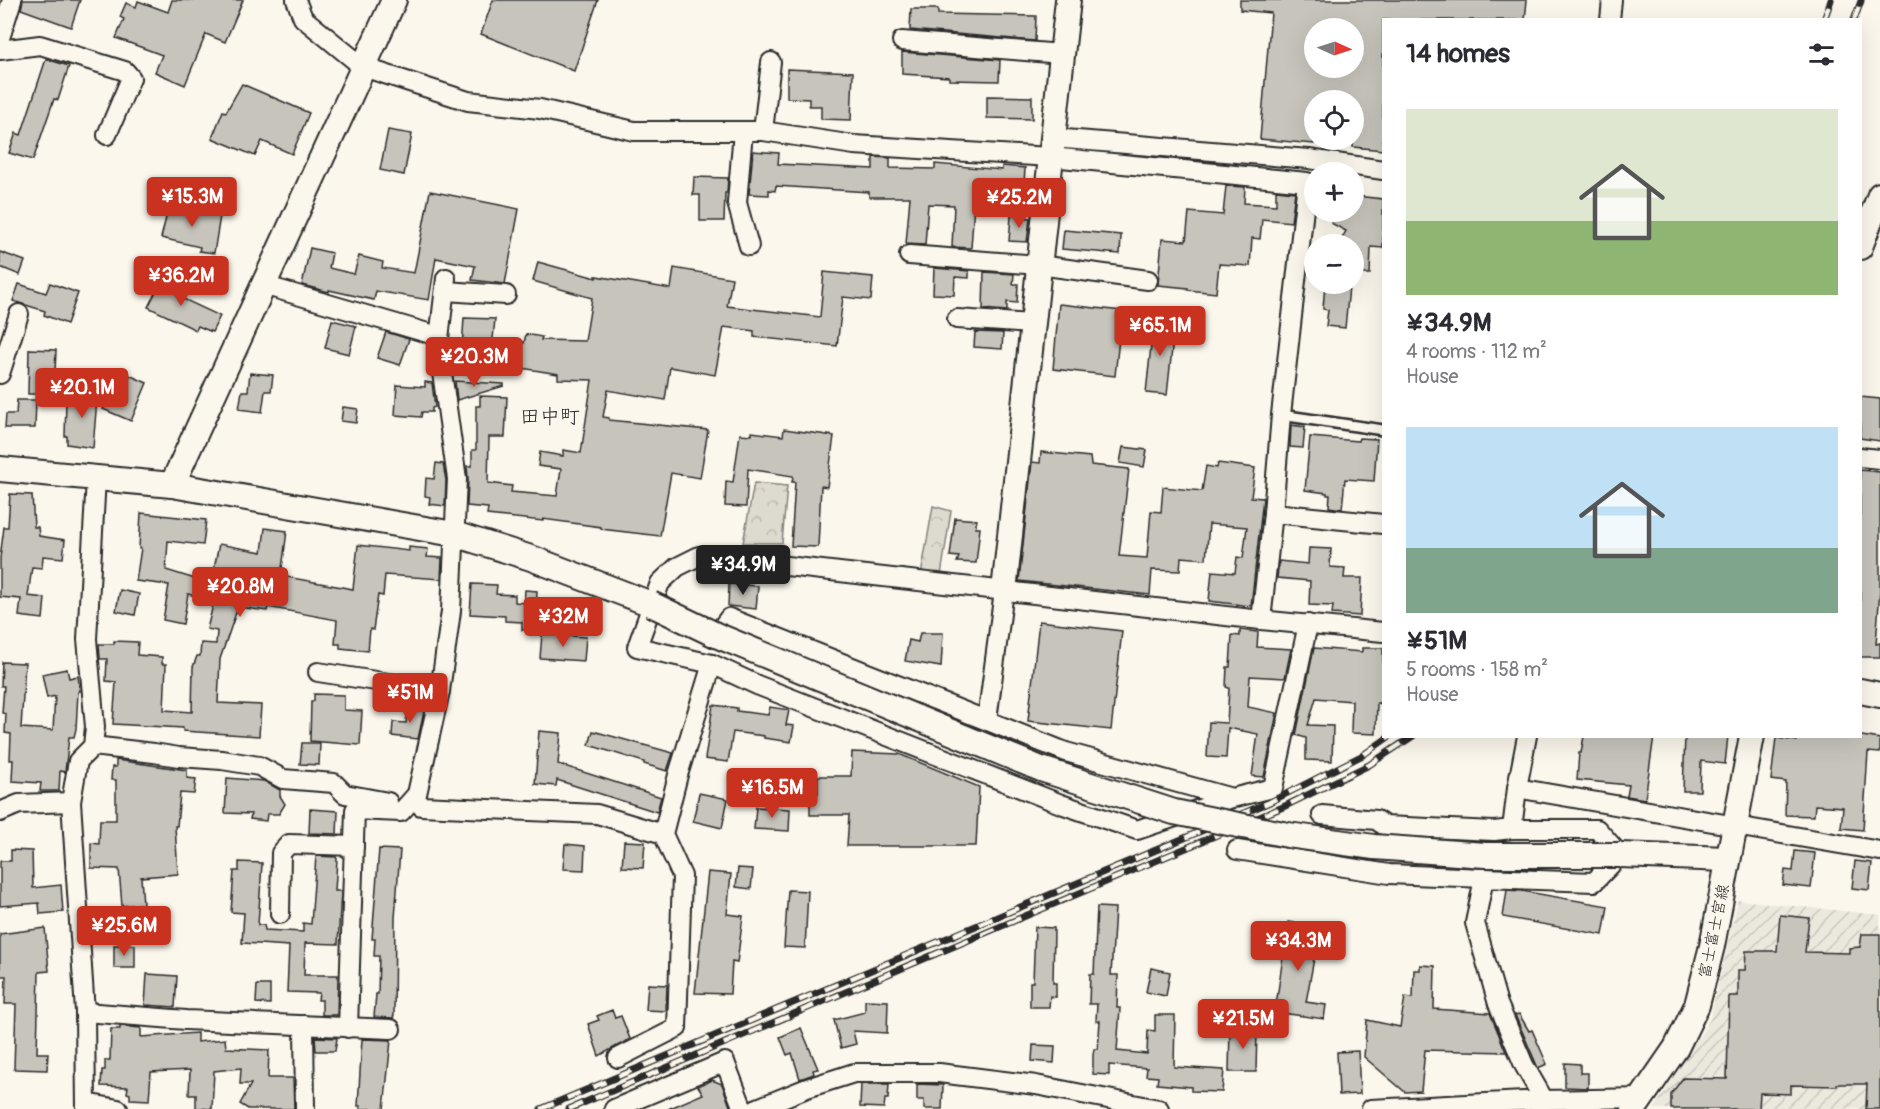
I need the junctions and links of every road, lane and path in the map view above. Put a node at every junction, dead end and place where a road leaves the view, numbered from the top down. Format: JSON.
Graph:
{"nodes":[{"id":1,"x":12,"y":0,"type":"edge"},
{"id":2,"x":296,"y":0,"type":"edge"},
{"id":3,"x":394,"y":0,"type":"edge"},
{"id":4,"x":1068,"y":0,"type":"edge"},
{"id":5,"x":1612,"y":0,"type":"edge"},
{"id":6,"x":1610,"y":18,"type":"edge"},
{"id":7,"x":0,"y":38,"type":"edge"},
{"id":8,"x":902,"y":41,"type":"dead end"},
{"id":9,"x":0,"y":50,"type":"edge"},
{"id":10,"x":1062,"y":54,"type":"junction"},
{"id":11,"x":771,"y":62,"type":"dead end"},
{"id":12,"x":363,"y":67,"type":"junction"},
{"id":13,"x":743,"y":131,"type":"junction"},
{"id":14,"x":763,"y":131,"type":"junction"},
{"id":15,"x":108,"y":135,"type":"dead end"},
{"id":16,"x":1052,"y":148,"type":"junction"},
{"id":17,"x":1382,"y":170,"type":"edge"},
{"id":18,"x":1877,"y":210,"type":"edge"},
{"id":19,"x":1862,"y":243,"type":"edge"},
{"id":20,"x":749,"y":246,"type":"dead end"},
{"id":21,"x":909,"y":255,"type":"dead end"},
{"id":22,"x":1039,"y":265,"type":"junction"},
{"id":23,"x":1148,"y":280,"type":"dead end"},
{"id":24,"x":263,"y":285,"type":"junction"},
{"id":25,"x":506,"y":295,"type":"dead end"},
{"id":26,"x":19,"y":314,"type":"dead end"},
{"id":27,"x":957,"y":319,"type":"dead end"},
{"id":28,"x":1033,"y":324,"type":"junction"},
{"id":29,"x":439,"y":339,"type":"junction"},
{"id":30,"x":0,"y":374,"type":"edge"},
{"id":31,"x":1281,"y":415,"type":"junction"},
{"id":32,"x":1382,"y":430,"type":"edge"},
{"id":33,"x":1862,"y":457,"type":"edge"},
{"id":34,"x":1880,"y":459,"type":"edge"},
{"id":35,"x":0,"y":469,"type":"edge"},
{"id":36,"x":96,"y":478,"type":"junction"},
{"id":37,"x":172,"y":485,"type":"junction"},
{"id":38,"x":1273,"y":513,"type":"junction"},
{"id":39,"x":1382,"y":524,"type":"edge"},
{"id":40,"x":454,"y":534,"type":"junction"},
{"id":41,"x":1004,"y":591,"type":"junction"},
{"id":42,"x":651,"y":604,"type":"junction"},
{"id":43,"x":1260,"y":620,"type":"junction"},
{"id":44,"x":1308,"y":624,"type":"junction"},
{"id":45,"x":1382,"y":632,"type":"edge"},
{"id":46,"x":716,"y":635,"type":"junction"},
{"id":47,"x":712,"y":664,"type":"junction"},
{"id":48,"x":318,"y":672,"type":"dead end"},
{"id":49,"x":440,"y":691,"type":"junction"},
{"id":50,"x":1862,"y":692,"type":"edge"},
{"id":51,"x":1880,"y":695,"type":"edge"},
{"id":52,"x":987,"y":720,"type":"junction"},
{"id":53,"x":1527,"y":738,"type":"edge"},
{"id":54,"x":1752,"y":738,"type":"edge"},
{"id":55,"x":93,"y":746,"type":"junction"},
{"id":56,"x":1517,"y":788,"type":"junction"},
{"id":57,"x":1232,"y":798,"type":"junction"},
{"id":58,"x":71,"y":802,"type":"junction"},
{"id":59,"x":396,"y":804,"type":"dead end"},
{"id":60,"x":421,"y":806,"type":"dead end"},
{"id":61,"x":0,"y":812,"type":"edge"},
{"id":62,"x":1322,"y":815,"type":"dead end"},
{"id":63,"x":1735,"y":826,"type":"junction"},
{"id":64,"x":1512,"y":829,"type":"junction"},
{"id":65,"x":663,"y":834,"type":"junction"},
{"id":66,"x":354,"y":846,"type":"junction"},
{"id":67,"x":1237,"y":850,"type":"dead end"},
{"id":68,"x":1880,"y":851,"type":"edge"},
{"id":69,"x":1620,"y":855,"type":"junction"},
{"id":70,"x":1727,"y":859,"type":"junction"},
{"id":71,"x":1484,"y":878,"type":"junction"},
{"id":72,"x":280,"y":914,"type":"dead end"},
{"id":73,"x":85,"y":1012,"type":"junction"},
{"id":74,"x":304,"y":1025,"type":"junction"},
{"id":75,"x":348,"y":1028,"type":"junction"},
{"id":76,"x":391,"y":1029,"type":"dead end"},
{"id":77,"x":618,"y":1058,"type":"dead end"},
{"id":78,"x":1544,"y":1100,"type":"junction"},
{"id":79,"x":1638,"y":1104,"type":"edge"},
{"id":80,"x":86,"y":1106,"type":"edge"},
{"id":81,"x":614,"y":1108,"type":"edge"},
{"id":82,"x":118,"y":1109,"type":"edge"},
{"id":83,"x":305,"y":1109,"type":"edge"},
{"id":84,"x":743,"y":1109,"type":"edge"},
{"id":85,"x":755,"y":1109,"type":"edge"},
{"id":86,"x":1159,"y":1109,"type":"edge"},
{"id":87,"x":1371,"y":1109,"type":"edge"}],
"edges":[{"from":1,"to":7,"type":"street"},
{"from":2,"to":12,"type":"street"},
{"from":3,"to":12,"type":"street"},
{"from":4,"to":10,"type":"street"},
{"from":5,"to":6,"type":"street"},
{"from":8,"to":10,"type":"street"},
{"from":9,"to":15,"type":"street"},
{"from":10,"to":16,"type":"street"},
{"from":11,"to":14,"type":"street"},
{"from":12,"to":13,"type":"street"},
{"from":12,"to":24,"type":"street"},
{"from":13,"to":14,"type":"street"},
{"from":13,"to":20,"type":"street"},
{"from":14,"to":16,"type":"street"},
{"from":16,"to":17,"type":"street"},
{"from":16,"to":22,"type":"street"},
{"from":16,"to":31,"type":"street"},
{"from":18,"to":19,"type":"street"},
{"from":21,"to":22,"type":"street"},
{"from":22,"to":23,"type":"street"},
{"from":22,"to":28,"type":"street"},
{"from":24,"to":29,"type":"street"},
{"from":24,"to":37,"type":"street"},
{"from":25,"to":29,"type":"street"},
{"from":26,"to":30,"type":"street"},
{"from":27,"to":28,"type":"street"},
{"from":28,"to":41,"type":"street"},
{"from":29,"to":40,"type":"street"},
{"from":31,"to":32,"type":"lane"},
{"from":31,"to":38,"type":"street"},
{"from":33,"to":34,"type":"street"},
{"from":35,"to":36,"type":"street"},
{"from":36,"to":37,"type":"street"},
{"from":36,"to":55,"type":"street"},
{"from":37,"to":40,"type":"street"},
{"from":38,"to":39,"type":"street"},
{"from":38,"to":43,"type":"street"},
{"from":40,"to":42,"type":"street"},
{"from":40,"to":49,"type":"street"},
{"from":41,"to":42,"type":"street"},
{"from":41,"to":43,"type":"street"},
{"from":41,"to":52,"type":"street"},
{"from":42,"to":46,"type":"street","bridge":true},
{"from":42,"to":47,"type":"street"},
{"from":43,"to":44,"type":"street"},
{"from":44,"to":45,"type":"street"},
{"from":44,"to":57,"type":"street"},
{"from":46,"to":52,"type":"street"},
{"from":46,"to":69,"type":"street","bridge":true},
{"from":47,"to":57,"type":"street"},
{"from":47,"to":65,"type":"street"},
{"from":48,"to":49,"type":"street"},
{"from":49,"to":66,"type":"street"},
{"from":50,"to":51,"type":"street"},
{"from":52,"to":57,"type":"street"},
{"from":53,"to":56,"type":"street"},
{"from":54,"to":63,"type":"street","name":"富士富士宮線"},
{"from":55,"to":58,"type":"street"},
{"from":55,"to":59,"type":"street"},
{"from":56,"to":63,"type":"street"},
{"from":56,"to":64,"type":"street"},
{"from":58,"to":61,"type":"street"},
{"from":58,"to":73,"type":"street"},
{"from":60,"to":65,"type":"street"},
{"from":62,"to":64,"type":"street"},
{"from":63,"to":68,"type":"street"},
{"from":63,"to":70,"type":"street","name":"富士富士宮線"},
{"from":64,"to":69,"type":"street"},
{"from":65,"to":77,"type":"street"},
{"from":66,"to":72,"type":"street"},
{"from":66,"to":75,"type":"street"},
{"from":67,"to":71,"type":"street"},
{"from":69,"to":70,"type":"street"},
{"from":69,"to":71,"type":"street"},
{"from":70,"to":79,"type":"street","name":"富士富士宮線"},
{"from":71,"to":78,"type":"street"},
{"from":73,"to":74,"type":"street"},
{"from":73,"to":80,"type":"street"},
{"from":74,"to":75,"type":"street"},
{"from":74,"to":83,"type":"street"},
{"from":75,"to":76,"type":"street"},
{"from":78,"to":79,"type":"street"},
{"from":78,"to":87,"type":"street"},
{"from":80,"to":82,"type":"street"},
{"from":81,"to":84,"type":"street"},
{"from":85,"to":86,"type":"street"}]}
